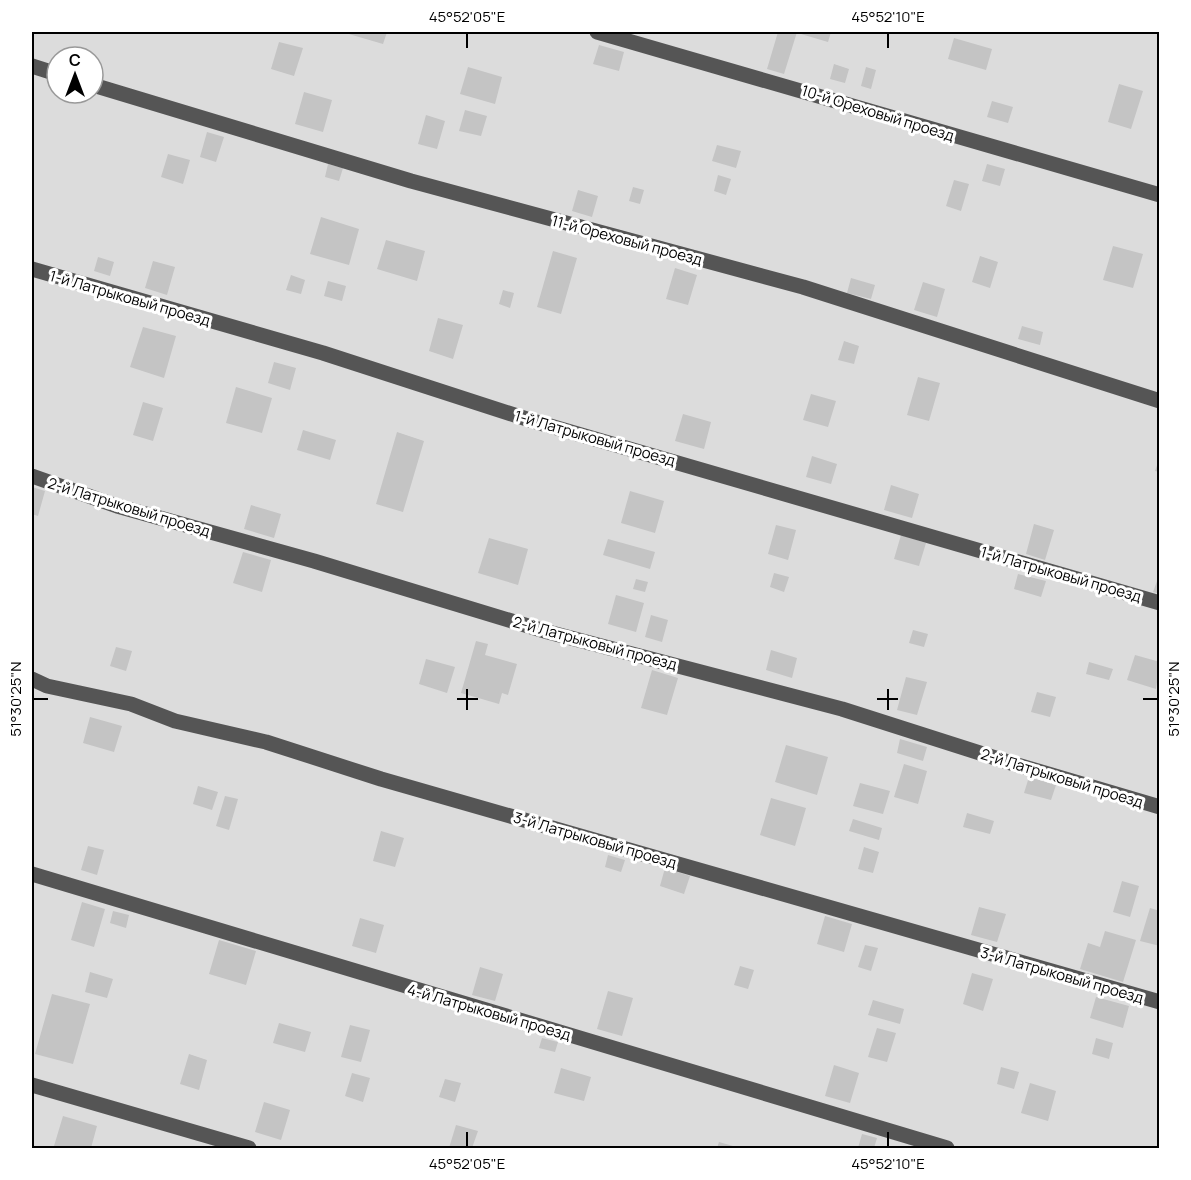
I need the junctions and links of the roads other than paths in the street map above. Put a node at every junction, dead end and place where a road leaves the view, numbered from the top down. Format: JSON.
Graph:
{"nodes":[{"id":1,"x":597,"y":32,"type":"edge"},
{"id":2,"x":105,"y":89,"type":"edge"},
{"id":3,"x":1160,"y":195,"type":"edge"},
{"id":4,"x":32,"y":269,"type":"edge"},
{"id":5,"x":1160,"y":401,"type":"edge"},
{"id":6,"x":32,"y":476,"type":"edge"},
{"id":7,"x":1160,"y":603,"type":"edge"},
{"id":8,"x":32,"y":679,"type":"edge"},
{"id":9,"x":1160,"y":807,"type":"edge"},
{"id":10,"x":32,"y":874,"type":"edge"},
{"id":11,"x":1160,"y":1002,"type":"edge"},
{"id":12,"x":32,"y":1085,"type":"edge"},
{"id":13,"x":249,"y":1149,"type":"edge"},
{"id":14,"x":947,"y":1149,"type":"edge"}],
"edges":[{"from":1,"to":3,"type":"lane","name":"10-й Ореховый проезд"},
{"from":2,"to":5,"type":"lane","name":"11-й Ореховый проезд"},
{"from":4,"to":7,"type":"lane","name":"1-й Латрыковый проезд"},
{"from":6,"to":9,"type":"lane","name":"2-й Латрыковый проезд"},
{"from":8,"to":11,"type":"lane","name":"3-й Латрыковый проезд"},
{"from":10,"to":14,"type":"lane","name":"4-й Латрыковый проезд"},
{"from":12,"to":13,"type":"lane"}]}
